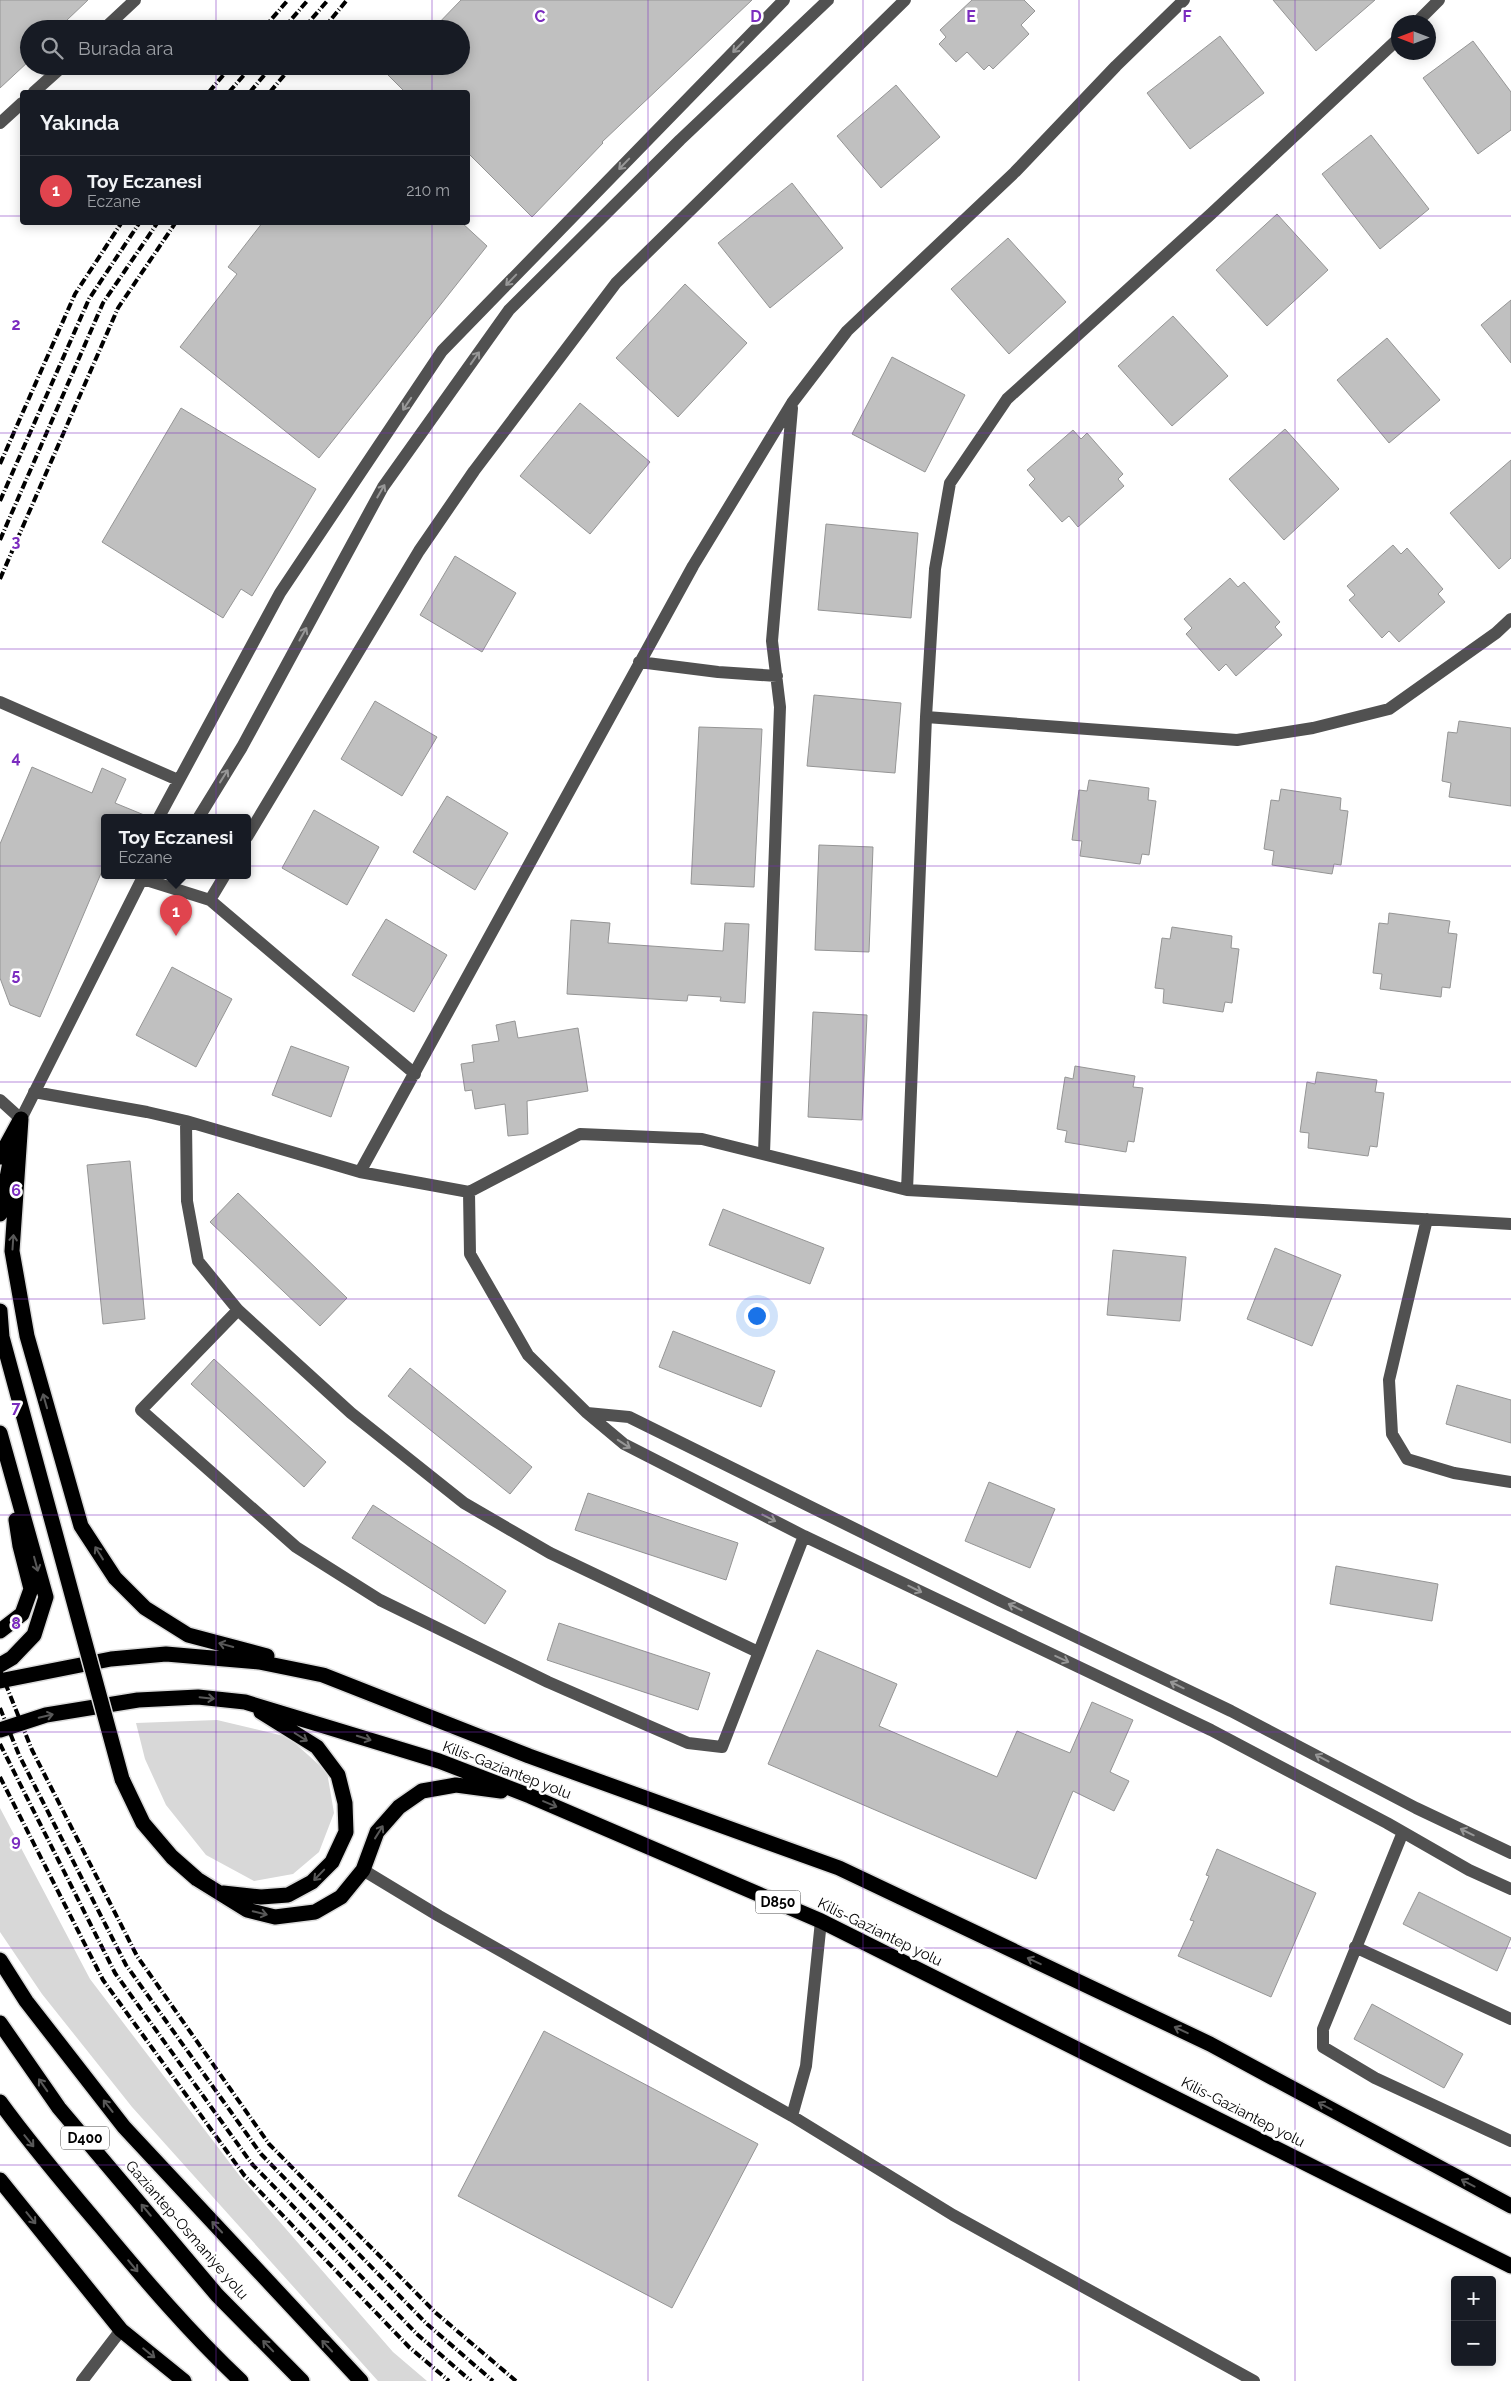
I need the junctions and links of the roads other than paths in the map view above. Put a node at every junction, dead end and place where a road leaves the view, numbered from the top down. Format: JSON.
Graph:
{"nodes":[{"id":1,"x":135,"y":0,"type":"edge"},
{"id":2,"x":784,"y":0,"type":"edge"},
{"id":3,"x":828,"y":0,"type":"edge"},
{"id":4,"x":905,"y":0,"type":"edge"},
{"id":5,"x":1184,"y":0,"type":"edge"},
{"id":6,"x":1439,"y":0,"type":"edge"},
{"id":7,"x":1424,"y":15,"type":"edge"},
{"id":8,"x":114,"y":20,"type":"edge"},
{"id":9,"x":1391,"y":47,"type":"edge"},
{"id":10,"x":53,"y":75,"type":"edge"},
{"id":11,"x":36,"y":90,"type":"edge"},
{"id":12,"x":20,"y":105,"type":"edge"},
{"id":13,"x":0,"y":124,"type":"edge"},
{"id":14,"x":792,"y":403,"type":"junction"},
{"id":15,"x":1511,"y":619,"type":"edge"},
{"id":16,"x":639,"y":662,"type":"junction"},
{"id":17,"x":777,"y":676,"type":"junction"},
{"id":18,"x":0,"y":702,"type":"edge"},
{"id":19,"x":926,"y":717,"type":"junction"},
{"id":20,"x":178,"y":780,"type":"junction"},
{"id":21,"x":161,"y":814,"type":"edge"},
{"id":22,"x":201,"y":814,"type":"edge"},
{"id":23,"x":251,"y":830,"type":"edge"},
{"id":24,"x":143,"y":879,"type":"edge"},
{"id":25,"x":153,"y":879,"type":"edge"},
{"id":26,"x":223,"y":879,"type":"edge"},
{"id":27,"x":210,"y":900,"type":"junction"},
{"id":28,"x":415,"y":1074,"type":"junction"},
{"id":29,"x":34,"y":1092,"type":"junction"},
{"id":30,"x":0,"y":1100,"type":"edge"},
{"id":31,"x":21,"y":1119,"type":"junction"},
{"id":32,"x":186,"y":1121,"type":"junction"},
{"id":33,"x":764,"y":1153,"type":"junction"},
{"id":34,"x":0,"y":1157,"type":"edge"},
{"id":35,"x":360,"y":1172,"type":"junction"},
{"id":36,"x":907,"y":1190,"type":"junction"},
{"id":37,"x":469,"y":1192,"type":"junction"},
{"id":38,"x":0,"y":1214,"type":"edge"},
{"id":39,"x":1428,"y":1219,"type":"junction"},
{"id":40,"x":1511,"y":1224,"type":"edge"},
{"id":41,"x":238,"y":1310,"type":"junction"},
{"id":42,"x":0,"y":1311,"type":"edge"},
{"id":43,"x":587,"y":1413,"type":"junction"},
{"id":44,"x":0,"y":1432,"type":"edge"},
{"id":45,"x":9,"y":1464,"type":"junction"},
{"id":46,"x":1511,"y":1482,"type":"edge"},
{"id":47,"x":804,"y":1536,"type":"junction"},
{"id":48,"x":0,"y":1631,"type":"edge"},
{"id":49,"x":758,"y":1652,"type":"junction"},
{"id":50,"x":0,"y":1665,"type":"edge"},
{"id":51,"x":323,"y":1674,"type":"junction"},
{"id":52,"x":0,"y":1681,"type":"edge"},
{"id":53,"x":245,"y":1702,"type":"junction"},
{"id":54,"x":0,"y":1730,"type":"edge"},
{"id":55,"x":530,"y":1796,"type":"junction"},
{"id":56,"x":1403,"y":1832,"type":"junction"},
{"id":57,"x":1511,"y":1853,"type":"edge"},
{"id":58,"x":363,"y":1870,"type":"junction"},
{"id":59,"x":1511,"y":1889,"type":"edge"},
{"id":60,"x":216,"y":1892,"type":"junction"},
{"id":61,"x":821,"y":1921,"type":"junction"},
{"id":62,"x":1355,"y":1947,"type":"junction"},
{"id":63,"x":0,"y":1960,"type":"edge"},
{"id":64,"x":1511,"y":2019,"type":"edge"},
{"id":65,"x":0,"y":2023,"type":"edge"},
{"id":66,"x":0,"y":2102,"type":"edge"},
{"id":67,"x":792,"y":2116,"type":"junction"},
{"id":68,"x":1511,"y":2140,"type":"edge"},
{"id":69,"x":0,"y":2180,"type":"edge"},
{"id":70,"x":1511,"y":2206,"type":"edge"},
{"id":71,"x":1511,"y":2266,"type":"edge"},
{"id":72,"x":121,"y":2330,"type":"junction"},
{"id":73,"x":82,"y":2381,"type":"edge"},
{"id":74,"x":184,"y":2381,"type":"edge"},
{"id":75,"x":241,"y":2381,"type":"edge"},
{"id":76,"x":302,"y":2381,"type":"edge"},
{"id":77,"x":361,"y":2381,"type":"edge"},
{"id":78,"x":1254,"y":2381,"type":"edge"}],
"edges":[{"from":1,"to":8,"type":"street"},
{"from":2,"to":20,"type":"street","one_way":true},
{"from":22,"to":3,"type":"street","one_way":true},
{"from":4,"to":23,"type":"street"},
{"from":5,"to":14,"type":"street"},
{"from":6,"to":7,"type":"street"},
{"from":9,"to":19,"type":"street"},
{"from":10,"to":11,"type":"street"},
{"from":12,"to":13,"type":"street"},
{"from":14,"to":16,"type":"street"},
{"from":14,"to":17,"type":"street"},
{"from":15,"to":19,"type":"street"},
{"from":16,"to":17,"type":"street"},
{"from":16,"to":28,"type":"street"},
{"from":17,"to":33,"type":"street"},
{"from":18,"to":20,"type":"street"},
{"from":19,"to":36,"type":"street"},
{"from":20,"to":21,"type":"street"},
{"from":24,"to":29,"type":"street"},
{"from":25,"to":27,"type":"street"},
{"from":26,"to":27,"type":"street"},
{"from":27,"to":28,"type":"street"},
{"from":28,"to":35,"type":"street"},
{"from":29,"to":31,"type":"street"},
{"from":29,"to":32,"type":"street"},
{"from":30,"to":31,"type":"street"},
{"from":31,"to":34,"type":"highway"},
{"from":31,"to":38,"type":"highway"},
{"from":51,"to":31,"type":"highway","one_way":true},
{"from":32,"to":35,"type":"street"},
{"from":32,"to":41,"type":"street"},
{"from":33,"to":36,"type":"street"},
{"from":33,"to":37,"type":"street"},
{"from":35,"to":37,"type":"street"},
{"from":36,"to":39,"type":"street"},
{"from":37,"to":43,"type":"street"},
{"from":39,"to":40,"type":"street"},
{"from":39,"to":46,"type":"street"},
{"from":41,"to":49,"type":"street"},
{"from":41,"to":49,"type":"street"},
{"from":42,"to":60,"type":"highway","bridge":true},
{"from":43,"to":47,"type":"street","one_way":true},
{"from":57,"to":43,"type":"street","one_way":true},
{"from":44,"to":45,"type":"highway"},
{"from":45,"to":48,"type":"highway"},
{"from":45,"to":50,"type":"highway","one_way":true},
{"from":47,"to":49,"type":"street"},
{"from":47,"to":56,"type":"street","one_way":true},
{"from":51,"to":52,"type":"highway","name":"Kilis-Gaziantep yolu"},
{"from":70,"to":51,"type":"highway","name":"Kilis-Gaziantep yolu","one_way":true},
{"from":54,"to":53,"type":"highway","name":"Kilis-Gaziantep yolu","number":"D850","one_way":true},
{"from":53,"to":55,"type":"highway","name":"Kilis-Gaziantep yolu","number":"D850","one_way":true},
{"from":53,"to":60,"type":"highway","one_way":true},
{"from":58,"to":55,"type":"highway","one_way":true},
{"from":55,"to":61,"type":"highway","name":"Kilis-Gaziantep yolu","number":"D850","one_way":true},
{"from":56,"to":59,"type":"street"},
{"from":56,"to":62,"type":"street"},
{"from":60,"to":58,"type":"highway","one_way":true},
{"from":58,"to":67,"type":"street"},
{"from":61,"to":67,"type":"street"},
{"from":61,"to":71,"type":"highway","name":"Kilis-Gaziantep yolu","number":"D850"},
{"from":62,"to":64,"type":"street"},
{"from":62,"to":68,"type":"street"},
{"from":77,"to":63,"type":"highway","one_way":true},
{"from":76,"to":65,"type":"highway","name":"Gaziantep-Osmaniye yolu","number":"D400","one_way":true},
{"from":66,"to":75,"type":"highway","number":"D400","one_way":true},
{"from":67,"to":78,"type":"street"},
{"from":69,"to":72,"type":"highway","one_way":true},
{"from":72,"to":73,"type":"street"},
{"from":72,"to":74,"type":"highway","one_way":true}]}
